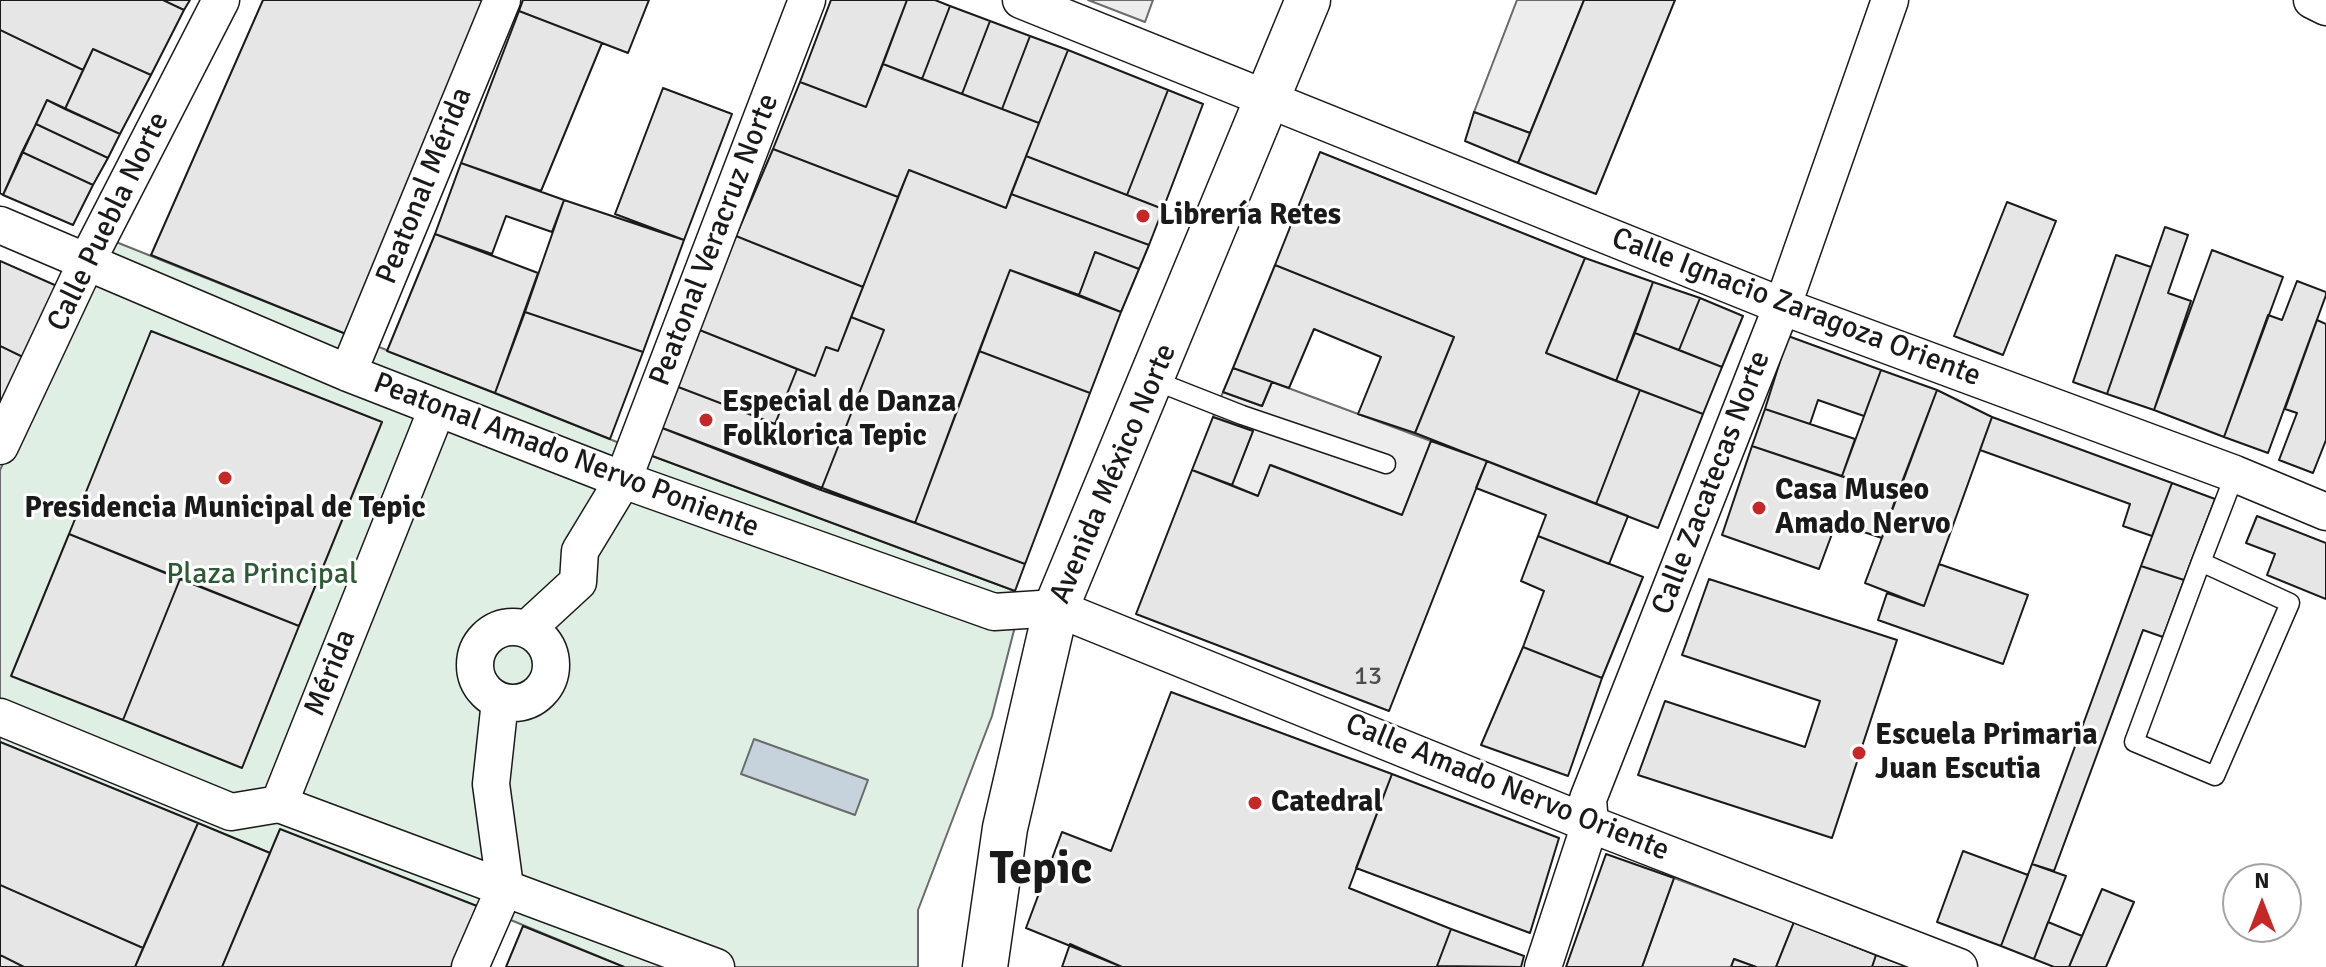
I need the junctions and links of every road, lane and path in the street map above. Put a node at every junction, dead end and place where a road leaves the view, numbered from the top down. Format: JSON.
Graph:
{"nodes":[{"id":1,"x":221,"y":0,"type":"edge"},
{"id":2,"x":502,"y":0,"type":"edge"},
{"id":3,"x":807,"y":0,"type":"edge"},
{"id":4,"x":1021,"y":0,"type":"edge"},
{"id":5,"x":1308,"y":0,"type":"edge"},
{"id":6,"x":1890,"y":0,"type":"edge"},
{"id":7,"x":2312,"y":0,"type":"edge"},
{"id":8,"x":2326,"y":7,"type":"edge"},
{"id":9,"x":1269,"y":98,"type":"junction"},
{"id":10,"x":0,"y":225,"type":"edge"},
{"id":11,"x":87,"y":261,"type":"junction"},
{"id":12,"x":1781,"y":305,"type":"junction"},
{"id":13,"x":348,"y":373,"type":"junction"},
{"id":14,"x":1153,"y":380,"type":"junction"},
{"id":15,"x":437,"y":409,"type":"junction"},
{"id":16,"x":0,"y":446,"type":"edge"},
{"id":17,"x":1386,"y":464,"type":"dead end"},
{"id":18,"x":2235,"y":474,"type":"junction"},
{"id":19,"x":623,"y":480,"type":"junction"},
{"id":20,"x":2326,"y":512,"type":"edge"},
{"id":21,"x":2201,"y":562,"type":"junction"},
{"id":22,"x":1056,"y":608,"type":"junction"},
{"id":23,"x":527,"y":629,"type":"junction"},
{"id":24,"x":500,"y":701,"type":"junction"},
{"id":25,"x":0,"y":717,"type":"edge"},
{"id":26,"x":279,"y":804,"type":"junction"},
{"id":27,"x":1590,"y":824,"type":"junction"},
{"id":28,"x":505,"y":887,"type":"junction"},
{"id":29,"x":470,"y":967,"type":"edge"},
{"id":30,"x":716,"y":967,"type":"edge"},
{"id":31,"x":985,"y":967,"type":"edge"},
{"id":32,"x":1543,"y":967,"type":"edge"},
{"id":33,"x":1959,"y":967,"type":"edge"}],
"edges":[{"from":1,"to":11,"type":"street","name":"Calle Puebla Norte"},
{"from":2,"to":13,"type":"street","name":"Peatonal Mérida"},
{"from":3,"to":19,"type":"street","name":"Peatonal Veracruz Norte"},
{"from":4,"to":9,"type":"street","name":"Calle Ignacio Zaragoza Oriente"},
{"from":5,"to":9,"type":"main road","name":"Avenida México Norte"},
{"from":6,"to":12,"type":"street","name":"Calle Zacatecas Norte"},
{"from":7,"to":8,"type":"street"},
{"from":9,"to":12,"type":"street","name":"Calle Ignacio Zaragoza Oriente"},
{"from":9,"to":14,"type":"main road","name":"Avenida México Norte"},
{"from":10,"to":11,"type":"street","name":"Peatonal Amado Nervo Poniente"},
{"from":11,"to":13,"type":"street","name":"Peatonal Amado Nervo Poniente"},
{"from":11,"to":16,"type":"street","name":"Calle Puebla Norte"},
{"from":12,"to":18,"type":"street","name":"Calle Ignacio Zaragoza Oriente"},
{"from":12,"to":27,"type":"street","name":"Calle Zacatecas Norte"},
{"from":13,"to":15,"type":"street","name":"Peatonal Amado Nervo Poniente"},
{"from":14,"to":17,"type":"lane"},
{"from":14,"to":22,"type":"main road","name":"Avenida México Norte"},
{"from":15,"to":19,"type":"street","name":"Peatonal Amado Nervo Poniente"},
{"from":15,"to":26,"type":"street","name":"Mérida"},
{"from":18,"to":20,"type":"street","name":"Calle Ignacio Zaragoza Oriente"},
{"from":18,"to":21,"type":"lane"},
{"from":19,"to":22,"type":"street","name":"Peatonal Amado Nervo Poniente"},
{"from":19,"to":23,"type":"street","name":"Peatonal Veracruz Norte"},
{"from":21,"to":21,"type":"lane"},
{"from":22,"to":27,"type":"street","name":"Calle Amado Nervo Oriente"},
{"from":22,"to":31,"type":"main road","name":"Avenida México Norte"},
{"from":23,"to":24,"type":"street"},
{"from":23,"to":24,"type":"street"},
{"from":24,"to":28,"type":"street"},
{"from":25,"to":26,"type":"street"},
{"from":26,"to":28,"type":"street"},
{"from":27,"to":32,"type":"street","name":"Calle Zacatecas Norte"},
{"from":27,"to":33,"type":"street","name":"Calle Amado Nervo Oriente"},
{"from":28,"to":29,"type":"street"},
{"from":28,"to":30,"type":"street"}]}
